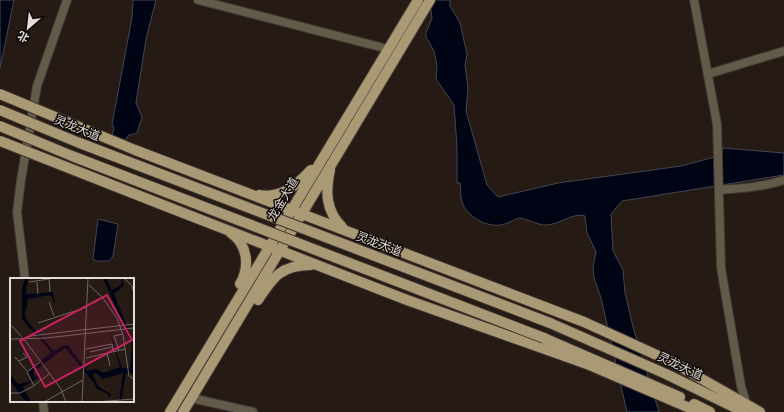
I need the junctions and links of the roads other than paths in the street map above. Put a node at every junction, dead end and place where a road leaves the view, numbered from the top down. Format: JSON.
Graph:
{"nodes":[{"id":1,"x":68,"y":0,"type":"edge"},
{"id":2,"x":198,"y":0,"type":"edge"},
{"id":3,"x":418,"y":0,"type":"edge"},
{"id":4,"x":694,"y":0,"type":"edge"},
{"id":5,"x":428,"y":3,"type":"edge"},
{"id":6,"x":388,"y":49,"type":"junction"},
{"id":7,"x":784,"y":51,"type":"edge"},
{"id":8,"x":708,"y":74,"type":"junction"},
{"id":9,"x":0,"y":94,"type":"edge"},
{"id":10,"x":0,"y":110,"type":"edge"},
{"id":11,"x":0,"y":126,"type":"edge"},
{"id":12,"x":0,"y":141,"type":"edge"},
{"id":13,"x":323,"y":157,"type":"junction"},
{"id":14,"x":333,"y":162,"type":"junction"},
{"id":15,"x":784,"y":180,"type":"edge"},
{"id":16,"x":720,"y":190,"type":"junction"},
{"id":17,"x":246,"y":192,"type":"junction"},
{"id":18,"x":292,"y":210,"type":"junction"},
{"id":19,"x":302,"y":213,"type":"junction"},
{"id":20,"x":224,"y":229,"type":"junction"},
{"id":21,"x":347,"y":231,"type":"junction"},
{"id":22,"x":270,"y":246,"type":"junction"},
{"id":23,"x":280,"y":250,"type":"junction"},
{"id":24,"x":318,"y":265,"type":"junction"},
{"id":25,"x":25,"y":278,"type":"edge"},
{"id":26,"x":206,"y":352,"type":"junction"},
{"id":27,"x":217,"y":354,"type":"junction"},
{"id":28,"x":191,"y":398,"type":"junction"},
{"id":29,"x":43,"y":402,"type":"edge"},
{"id":30,"x":746,"y":409,"type":"edge"},
{"id":31,"x":44,"y":412,"type":"edge"},
{"id":32,"x":170,"y":412,"type":"edge"},
{"id":33,"x":183,"y":412,"type":"edge"},
{"id":34,"x":253,"y":412,"type":"edge"},
{"id":35,"x":700,"y":412,"type":"edge"},
{"id":36,"x":710,"y":412,"type":"edge"},
{"id":37,"x":760,"y":412,"type":"edge"}],
"edges":[{"from":1,"to":25,"type":"street"},
{"from":2,"to":6,"type":"street"},
{"from":3,"to":6,"type":"main road","name":"龙金大道"},
{"from":4,"to":8,"type":"street"},
{"from":5,"to":14,"type":"main road","name":"龙金大道"},
{"from":6,"to":13,"type":"main road","name":"龙金大道"},
{"from":7,"to":8,"type":"street"},
{"from":8,"to":16,"type":"street"},
{"from":9,"to":17,"type":"main road","bridge":true},
{"from":10,"to":30,"type":"main road","name":"灵龙大道","bridge":true},
{"from":11,"to":36,"type":"main road","bridge":true},
{"from":12,"to":20,"type":"main road","bridge":true},
{"from":13,"to":17,"type":"main road"},
{"from":13,"to":18,"type":"main road","name":"龙金大道"},
{"from":14,"to":19,"type":"main road","name":"龙金大道"},
{"from":14,"to":21,"type":"main road"},
{"from":15,"to":16,"type":"street"},
{"from":16,"to":30,"type":"street"},
{"from":17,"to":18,"type":"main road"},
{"from":18,"to":19,"type":"main road"},
{"from":18,"to":22,"type":"main road","name":"龙金大道"},
{"from":19,"to":21,"type":"main road"},
{"from":19,"to":23,"type":"main road","name":"龙金大道"},
{"from":20,"to":22,"type":"main road"},
{"from":20,"to":26,"type":"main road"},
{"from":21,"to":30,"type":"main road"},
{"from":22,"to":23,"type":"main road"},
{"from":22,"to":26,"type":"main road","name":"龙金大道"},
{"from":23,"to":24,"type":"main road"},
{"from":23,"to":27,"type":"main road","name":"龙金大道"},
{"from":24,"to":27,"type":"main road"},
{"from":24,"to":35,"type":"main road"},
{"from":26,"to":32,"type":"main road","name":"龙金大道"},
{"from":27,"to":28,"type":"main road","name":"龙金大道"},
{"from":28,"to":33,"type":"main road","name":"龙金大道"},
{"from":28,"to":34,"type":"street"},
{"from":29,"to":31,"type":"street"},
{"from":30,"to":37,"type":"main road"}]}
